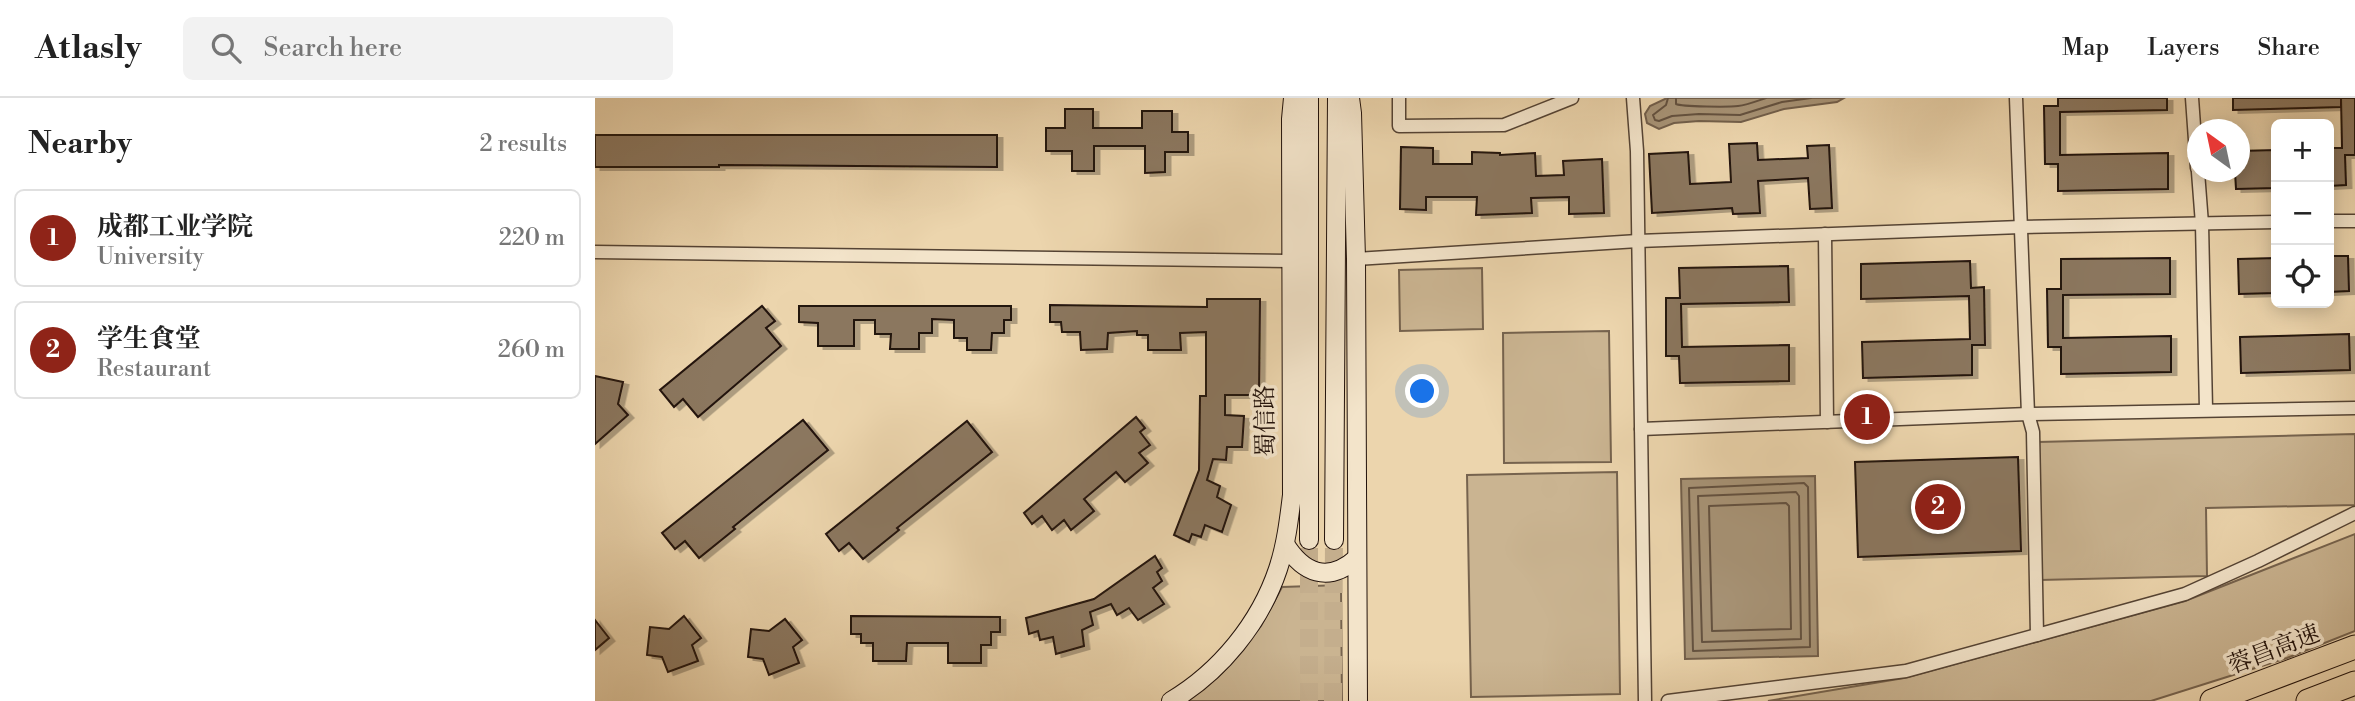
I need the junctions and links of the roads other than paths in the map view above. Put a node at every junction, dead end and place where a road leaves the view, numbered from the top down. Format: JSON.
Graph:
{"nodes":[{"id":1,"x":1293,"y":98,"type":"edge"},
{"id":2,"x":1309,"y":98,"type":"edge"},
{"id":3,"x":1337,"y":98,"type":"edge"},
{"id":4,"x":1350,"y":98,"type":"edge"},
{"id":5,"x":1399,"y":98,"type":"edge"},
{"id":6,"x":1572,"y":98,"type":"edge"},
{"id":7,"x":1633,"y":98,"type":"edge"},
{"id":8,"x":2016,"y":98,"type":"edge"},
{"id":9,"x":2192,"y":98,"type":"edge"},
{"id":10,"x":2194,"y":119,"type":"edge"},
{"id":11,"x":2199,"y":182,"type":"edge"},
{"id":12,"x":2334,"y":221,"type":"edge"},
{"id":13,"x":2355,"y":221,"type":"edge"},
{"id":14,"x":2271,"y":222,"type":"edge"},
{"id":15,"x":2202,"y":224,"type":"junction"},
{"id":16,"x":2021,"y":227,"type":"junction"},
{"id":17,"x":1825,"y":234,"type":"junction"},
{"id":18,"x":1638,"y":241,"type":"junction"},
{"id":19,"x":595,"y":252,"type":"edge"},
{"id":20,"x":1356,"y":259,"type":"junction"},
{"id":21,"x":1290,"y":261,"type":"junction"},
{"id":22,"x":2355,"y":408,"type":"edge"},
{"id":23,"x":2206,"y":409,"type":"junction"},
{"id":24,"x":2028,"y":414,"type":"junction"},
{"id":25,"x":1827,"y":422,"type":"junction"},
{"id":26,"x":1641,"y":429,"type":"junction"},
{"id":27,"x":2355,"y":513,"type":"edge"},
{"id":28,"x":1309,"y":540,"type":"tunnel mouth"},
{"id":29,"x":1334,"y":540,"type":"tunnel mouth"},
{"id":30,"x":1285,"y":544,"type":"junction"},
{"id":31,"x":1357,"y":558,"type":"junction"},
{"id":32,"x":2037,"y":635,"type":"junction"},
{"id":33,"x":2355,"y":647,"type":"edge"},
{"id":34,"x":2355,"y":683,"type":"edge"},
{"id":35,"x":1171,"y":701,"type":"edge"},
{"id":36,"x":1359,"y":701,"type":"edge"},
{"id":37,"x":1645,"y":701,"type":"edge"},
{"id":38,"x":1668,"y":701,"type":"edge"},
{"id":39,"x":2212,"y":701,"type":"edge"},
{"id":40,"x":2308,"y":701,"type":"edge"}],
"edges":[{"from":1,"to":21,"type":"main road","name":"蜀信路"},
{"from":2,"to":28,"type":"main road"},
{"from":3,"to":29,"type":"main road"},
{"from":4,"to":20,"type":"main road"},
{"from":5,"to":6,"type":"street"},
{"from":7,"to":18,"type":"street"},
{"from":8,"to":16,"type":"street"},
{"from":9,"to":10,"type":"street"},
{"from":11,"to":15,"type":"street"},
{"from":12,"to":13,"type":"street"},
{"from":14,"to":15,"type":"street"},
{"from":15,"to":16,"type":"street"},
{"from":15,"to":23,"type":"street"},
{"from":16,"to":17,"type":"street"},
{"from":16,"to":24,"type":"street"},
{"from":17,"to":18,"type":"street"},
{"from":17,"to":25,"type":"street"},
{"from":18,"to":20,"type":"street"},
{"from":18,"to":26,"type":"street"},
{"from":19,"to":21,"type":"street"},
{"from":20,"to":31,"type":"main road"},
{"from":21,"to":30,"type":"main road","name":"蜀信路"},
{"from":22,"to":23,"type":"street"},
{"from":23,"to":24,"type":"street"},
{"from":24,"to":25,"type":"street"},
{"from":24,"to":32,"type":"street"},
{"from":25,"to":26,"type":"street"},
{"from":26,"to":37,"type":"street"},
{"from":27,"to":32,"type":"street"},
{"from":30,"to":31,"type":"main road"},
{"from":30,"to":35,"type":"main road","name":"蜀信路"},
{"from":31,"to":36,"type":"main road"},
{"from":32,"to":38,"type":"street"},
{"from":33,"to":39,"type":"highway","name":"蓉昌高速"},
{"from":34,"to":40,"type":"highway"}]}
